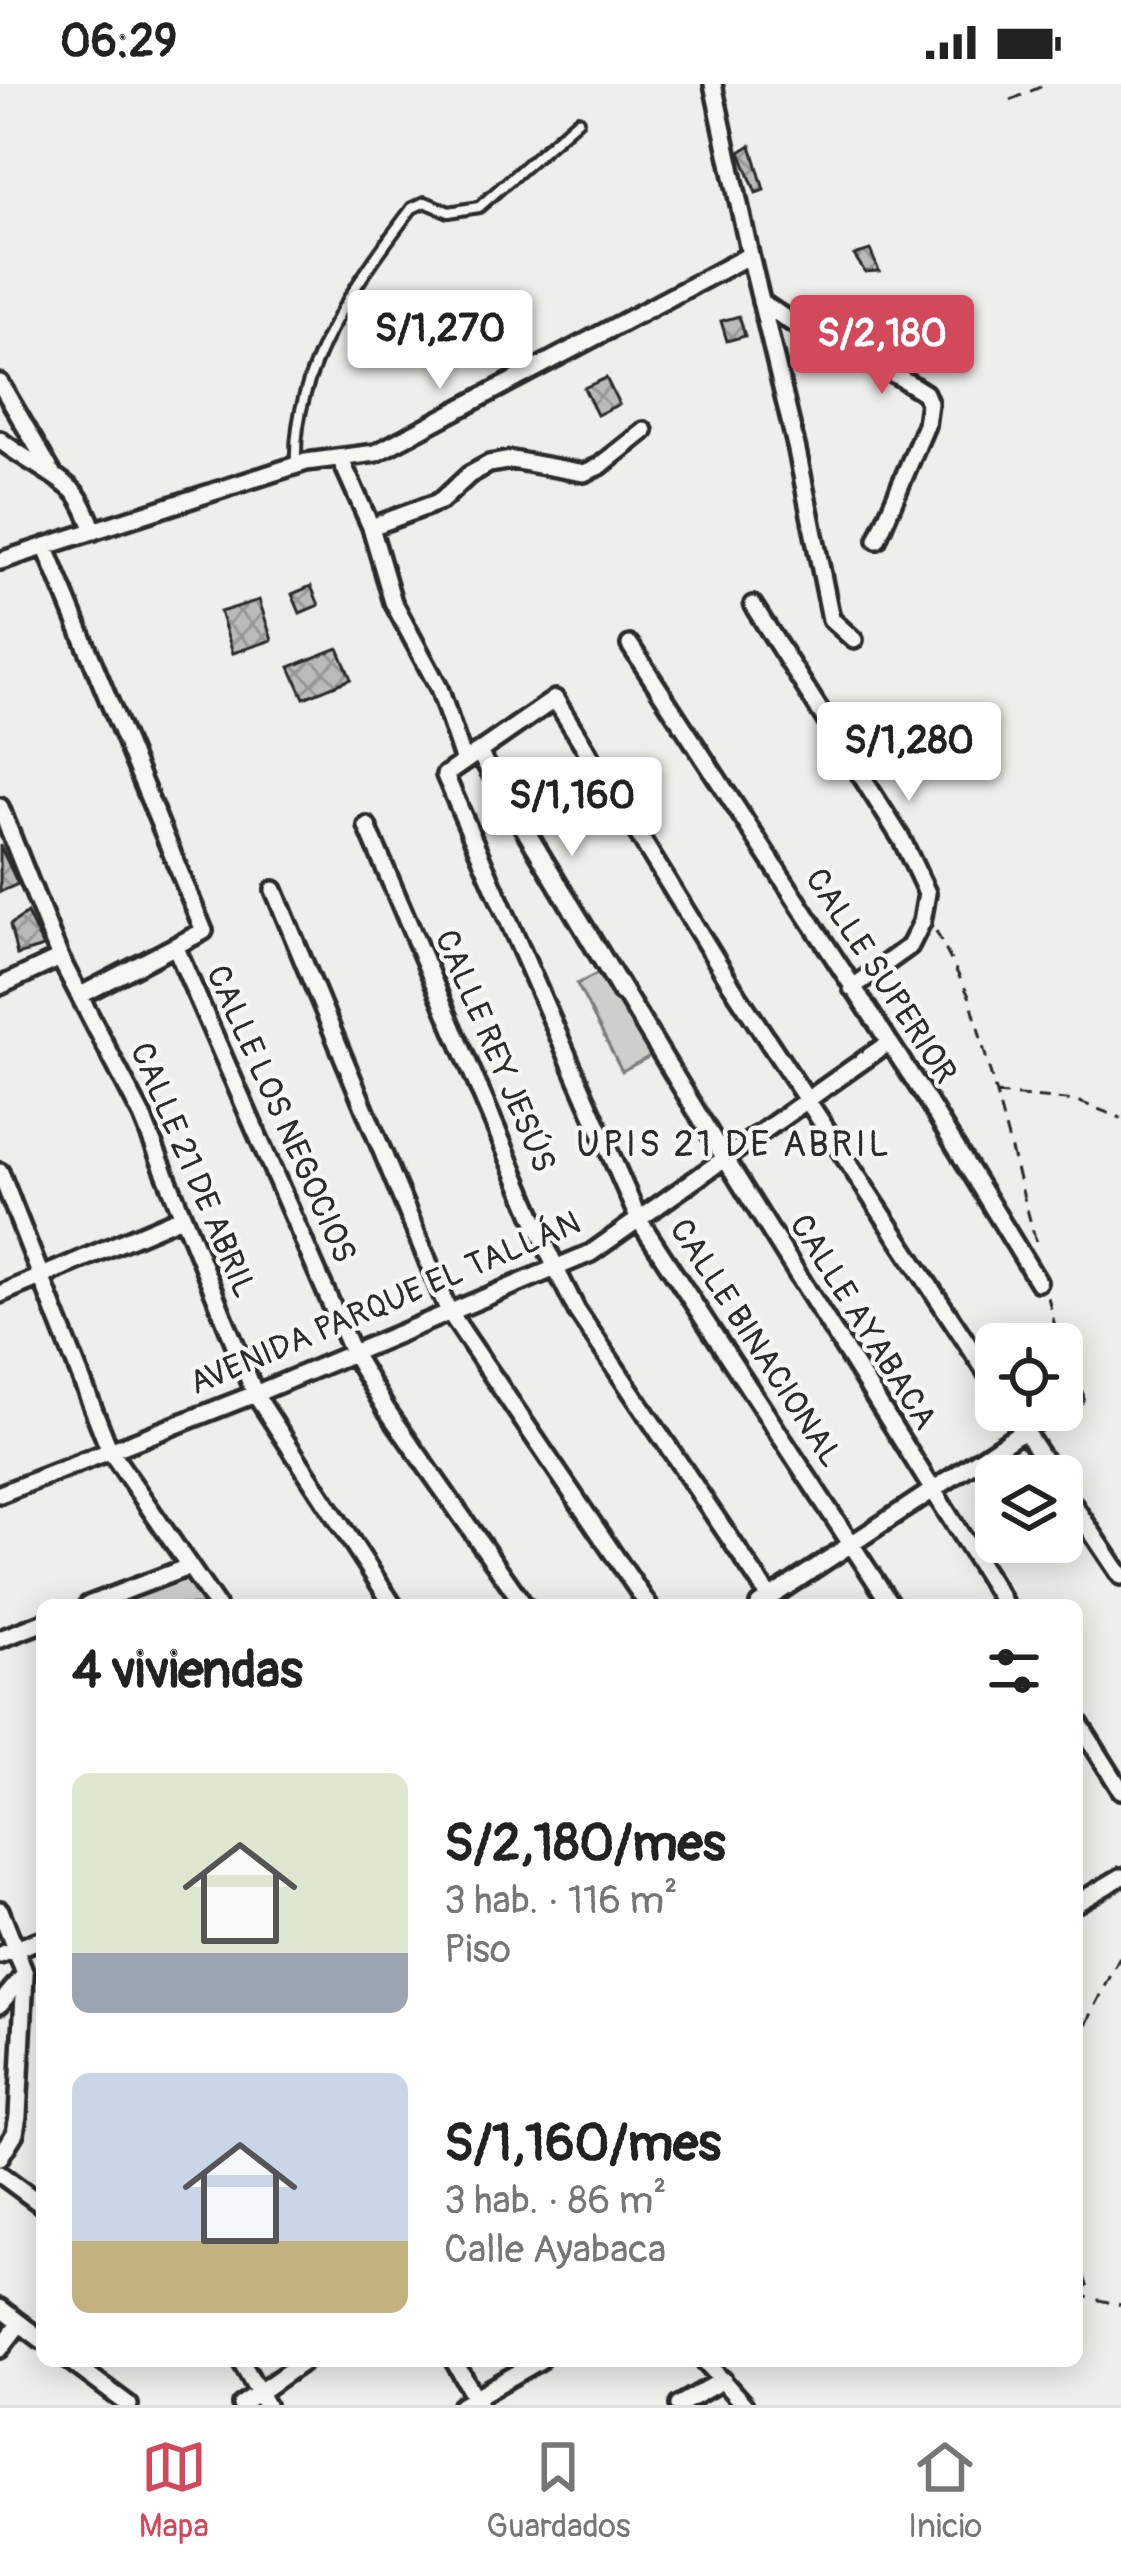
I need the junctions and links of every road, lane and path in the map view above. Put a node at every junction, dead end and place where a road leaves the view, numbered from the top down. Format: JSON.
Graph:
{"nodes":[{"id":1,"x":713,"y":84,"type":"edge"},
{"id":2,"x":1047,"y":84,"type":"edge"},
{"id":3,"x":1011,"y":100,"type":"dead end"},
{"id":4,"x":578,"y":120,"type":"dead end"},
{"id":5,"x":750,"y":255,"type":"junction"},
{"id":6,"x":761,"y":302,"type":"junction"},
{"id":7,"x":0,"y":382,"type":"edge"},
{"id":8,"x":644,"y":430,"type":"dead end"},
{"id":9,"x":0,"y":440,"type":"edge"},
{"id":10,"x":341,"y":460,"type":"junction"},
{"id":11,"x":296,"y":465,"type":"junction"},
{"id":12,"x":56,"y":479,"type":"junction"},
{"id":13,"x":371,"y":527,"type":"junction"},
{"id":14,"x":94,"y":531,"type":"junction"},
{"id":15,"x":877,"y":540,"type":"dead end"},
{"id":16,"x":45,"y":546,"type":"junction"},
{"id":17,"x":0,"y":561,"type":"edge"},
{"id":18,"x":753,"y":605,"type":"dead end"},
{"id":19,"x":854,"y":640,"type":"dead end"},
{"id":20,"x":629,"y":645,"type":"dead end"},
{"id":21,"x":471,"y":754,"type":"junction"},
{"id":22,"x":0,"y":807,"type":"edge"},
{"id":23,"x":367,"y":826,"type":"dead end"},
{"id":24,"x":274,"y":890,"type":"dead end"},
{"id":25,"x":924,"y":908,"type":"junction"},
{"id":26,"x":176,"y":948,"type":"junction"},
{"id":27,"x":60,"y":958,"type":"junction"},
{"id":28,"x":0,"y":986,"type":"edge"},
{"id":29,"x":852,"y":988,"type":"junction"},
{"id":30,"x":622,"y":992,"type":"dead end"},
{"id":31,"x":81,"y":995,"type":"junction"},
{"id":32,"x":888,"y":1043,"type":"junction"},
{"id":33,"x":994,"y":1094,"type":"junction"},
{"id":34,"x":808,"y":1099,"type":"junction"},
{"id":35,"x":1121,"y":1118,"type":"edge"},
{"id":36,"x":724,"y":1157,"type":"junction"},
{"id":37,"x":0,"y":1172,"type":"edge"},
{"id":38,"x":181,"y":1217,"type":"junction"},
{"id":39,"x":639,"y":1220,"type":"junction"},
{"id":40,"x":1040,"y":1258,"type":"dead end"},
{"id":41,"x":556,"y":1269,"type":"junction"},
{"id":42,"x":41,"y":1278,"type":"junction"},
{"id":43,"x":1043,"y":1288,"type":"joint"},
{"id":44,"x":0,"y":1294,"type":"edge"},
{"id":45,"x":448,"y":1310,"type":"junction"},
{"id":46,"x":1053,"y":1323,"type":"edge"},
{"id":47,"x":352,"y":1352,"type":"junction"},
{"id":48,"x":975,"y":1356,"type":"edge"},
{"id":49,"x":255,"y":1394,"type":"junction"},
{"id":50,"x":1022,"y":1431,"type":"edge"},
{"id":51,"x":109,"y":1449,"type":"junction"},
{"id":52,"x":934,"y":1490,"type":"junction"},
{"id":53,"x":0,"y":1494,"type":"edge"},
{"id":54,"x":1083,"y":1519,"type":"edge"},
{"id":55,"x":853,"y":1544,"type":"junction"},
{"id":56,"x":188,"y":1567,"type":"junction"},
{"id":57,"x":1121,"y":1576,"type":"edge"},
{"id":58,"x":104,"y":1599,"type":"edge"},
{"id":59,"x":212,"y":1599,"type":"edge"},
{"id":60,"x":389,"y":1599,"type":"edge"},
{"id":61,"x":520,"y":1599,"type":"edge"},
{"id":62,"x":644,"y":1599,"type":"edge"},
{"id":63,"x":764,"y":1599,"type":"edge"},
{"id":64,"x":768,"y":1599,"type":"edge"},
{"id":65,"x":887,"y":1599,"type":"edge"},
{"id":66,"x":1001,"y":1599,"type":"edge"},
{"id":67,"x":36,"y":1625,"type":"edge"},
{"id":68,"x":0,"y":1639,"type":"edge"},
{"id":69,"x":1083,"y":1730,"type":"edge"},
{"id":70,"x":1121,"y":1790,"type":"edge"},
{"id":71,"x":1121,"y":1876,"type":"edge"},
{"id":72,"x":1083,"y":1899,"type":"edge"},
{"id":73,"x":0,"y":1910,"type":"edge"},
{"id":74,"x":8,"y":1952,"type":"edge"},
{"id":75,"x":1121,"y":1955,"type":"edge"},
{"id":76,"x":25,"y":1974,"type":"junction"},
{"id":77,"x":0,"y":2004,"type":"edge"},
{"id":78,"x":1083,"y":2031,"type":"edge"},
{"id":79,"x":0,"y":2157,"type":"edge"},
{"id":80,"x":0,"y":2174,"type":"edge"},
{"id":81,"x":36,"y":2201,"type":"edge"},
{"id":82,"x":1083,"y":2273,"type":"edge"},
{"id":83,"x":1083,"y":2295,"type":"edge"},
{"id":84,"x":1091,"y":2296,"type":"junction"},
{"id":85,"x":1121,"y":2305,"type":"edge"},
{"id":86,"x":0,"y":2308,"type":"edge"},
{"id":87,"x":20,"y":2323,"type":"junction"},
{"id":88,"x":36,"y":2335,"type":"edge"},
{"id":89,"x":0,"y":2349,"type":"edge"},
{"id":90,"x":78,"y":2367,"type":"edge"},
{"id":91,"x":244,"y":2367,"type":"edge"},
{"id":92,"x":297,"y":2367,"type":"edge"},
{"id":93,"x":457,"y":2367,"type":"edge"},
{"id":94,"x":529,"y":2367,"type":"edge"},
{"id":95,"x":711,"y":2367,"type":"edge"},
{"id":96,"x":723,"y":2380,"type":"junction"},
{"id":97,"x":262,"y":2399,"type":"edge"},
{"id":98,"x":472,"y":2403,"type":"edge"},
{"id":99,"x":129,"y":2405,"type":"edge"},
{"id":100,"x":241,"y":2405,"type":"edge"},
{"id":101,"x":679,"y":2405,"type":"edge"},
{"id":102,"x":744,"y":2405,"type":"edge"}],
"edges":[{"from":1,"to":5,"type":"street"},
{"from":2,"to":3,"type":"path"},
{"from":4,"to":11,"type":"lane"},
{"from":5,"to":6,"type":"street"},
{"from":5,"to":10,"type":"street"},
{"from":6,"to":15,"type":"street"},
{"from":6,"to":19,"type":"street"},
{"from":7,"to":12,"type":"street"},
{"from":8,"to":13,"type":"street"},
{"from":9,"to":12,"type":"street"},
{"from":10,"to":11,"type":"street"},
{"from":10,"to":13,"type":"street"},
{"from":11,"to":14,"type":"street"},
{"from":12,"to":14,"type":"street"},
{"from":13,"to":21,"type":"street"},
{"from":14,"to":16,"type":"street"},
{"from":16,"to":17,"type":"street"},
{"from":16,"to":26,"type":"street"},
{"from":18,"to":25,"type":"street"},
{"from":20,"to":29,"type":"street","name":"CALLE SUPERIOR"},
{"from":21,"to":30,"type":"street"},
{"from":21,"to":34,"type":"street"},
{"from":21,"to":36,"type":"street","name":"CALLE AYABACA"},
{"from":21,"to":39,"type":"street","name":"CALLE BINACIONAL"},
{"from":22,"to":27,"type":"street","name":"CALLE 21 DE ABRIL"},
{"from":23,"to":41,"type":"street","name":"CALLE REY JESÚS"},
{"from":24,"to":45,"type":"street"},
{"from":25,"to":29,"type":"street"},
{"from":25,"to":33,"type":"path"},
{"from":26,"to":31,"type":"street"},
{"from":26,"to":47,"type":"street","name":"CALLE LOS NEGOCIOS"},
{"from":27,"to":28,"type":"street"},
{"from":27,"to":31,"type":"street","name":"CALLE 21 DE ABRIL"},
{"from":29,"to":32,"type":"street","name":"CALLE SUPERIOR"},
{"from":31,"to":38,"type":"street","name":"CALLE 21 DE ABRIL"},
{"from":32,"to":34,"type":"street","name":"AVENIDA PARQUE EL TALLÁN"},
{"from":32,"to":43,"type":"street","name":"CALLE SUPERIOR"},
{"from":33,"to":35,"type":"path"},
{"from":33,"to":40,"type":"path"},
{"from":34,"to":36,"type":"street","name":"AVENIDA PARQUE EL TALLÁN"},
{"from":34,"to":48,"type":"street"},
{"from":36,"to":39,"type":"street","name":"AVENIDA PARQUE EL TALLÁN"},
{"from":36,"to":52,"type":"street","name":"CALLE AYABACA"},
{"from":37,"to":42,"type":"street"},
{"from":38,"to":42,"type":"street"},
{"from":38,"to":49,"type":"street","name":"CALLE 21 DE ABRIL"},
{"from":39,"to":41,"type":"street","name":"AVENIDA PARQUE EL TALLÁN"},
{"from":39,"to":55,"type":"street","name":"CALLE BINACIONAL"},
{"from":41,"to":45,"type":"street","name":"AVENIDA PARQUE EL TALLÁN"},
{"from":41,"to":63,"type":"street","name":"CALLE REY JESÚS"},
{"from":42,"to":44,"type":"street"},
{"from":42,"to":51,"type":"street"},
{"from":43,"to":46,"type":"path"},
{"from":45,"to":47,"type":"street","name":"AVENIDA PARQUE EL TALLÁN"},
{"from":45,"to":62,"type":"street"},
{"from":47,"to":49,"type":"street","name":"AVENIDA PARQUE EL TALLÁN"},
{"from":47,"to":61,"type":"street","name":"CALLE LOS NEGOCIOS"},
{"from":49,"to":51,"type":"street","name":"AVENIDA PARQUE EL TALLÁN"},
{"from":49,"to":60,"type":"street","name":"CALLE 21 DE ABRIL"},
{"from":50,"to":52,"type":"street"},
{"from":51,"to":53,"type":"street","name":"AVENIDA PARQUE EL TALLÁN"},
{"from":51,"to":56,"type":"street"},
{"from":52,"to":55,"type":"street"},
{"from":52,"to":66,"type":"street","name":"CALLE AYABACA"},
{"from":54,"to":57,"type":"street"},
{"from":55,"to":64,"type":"street"},
{"from":55,"to":65,"type":"street","name":"CALLE BINACIONAL"},
{"from":56,"to":58,"type":"street"},
{"from":56,"to":59,"type":"street"},
{"from":67,"to":68,"type":"street"},
{"from":69,"to":70,"type":"street"},
{"from":71,"to":72,"type":"street"},
{"from":73,"to":74,"type":"street"},
{"from":74,"to":76,"type":"street"},
{"from":75,"to":78,"type":"path"},
{"from":76,"to":77,"type":"street"},
{"from":76,"to":79,"type":"street"},
{"from":80,"to":81,"type":"street"},
{"from":82,"to":84,"type":"path"},
{"from":83,"to":84,"type":"path"},
{"from":84,"to":85,"type":"path"},
{"from":86,"to":87,"type":"street"},
{"from":87,"to":88,"type":"street"},
{"from":87,"to":89,"type":"street"},
{"from":90,"to":99,"type":"street"},
{"from":91,"to":97,"type":"street"},
{"from":92,"to":97,"type":"street"},
{"from":93,"to":98,"type":"street"},
{"from":94,"to":98,"type":"street"},
{"from":95,"to":96,"type":"street"},
{"from":96,"to":101,"type":"street"},
{"from":96,"to":102,"type":"street"},
{"from":97,"to":100,"type":"street"}]}
